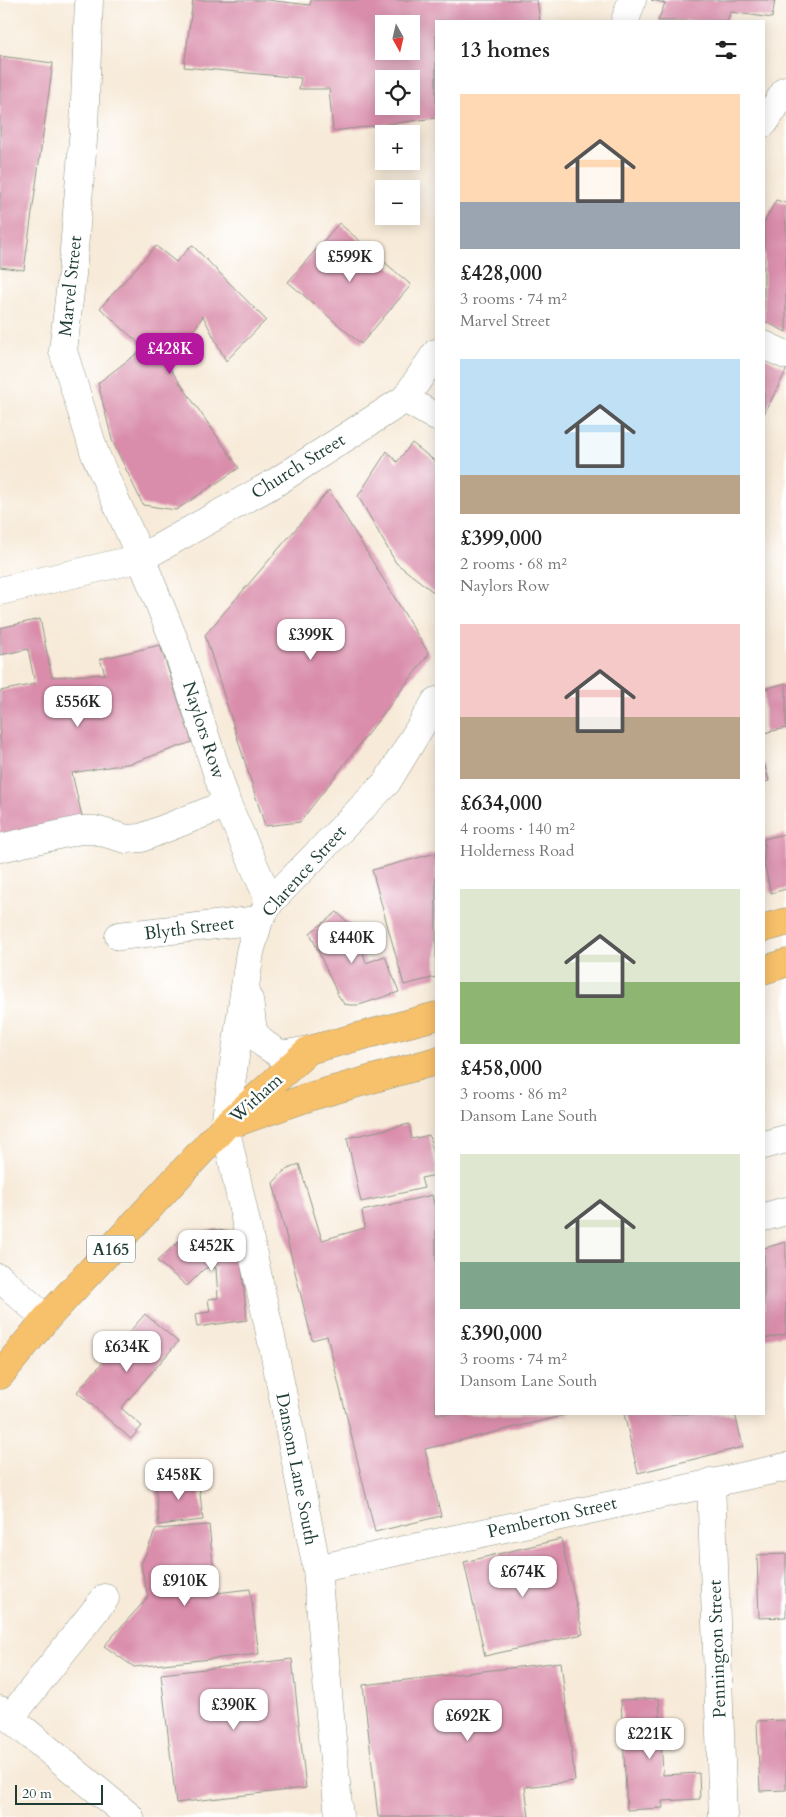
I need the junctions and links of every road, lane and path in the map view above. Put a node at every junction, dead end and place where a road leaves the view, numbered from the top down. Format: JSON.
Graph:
{"nodes":[{"id":1,"x":89,"y":0,"type":"edge"},
{"id":2,"x":632,"y":0,"type":"edge"},
{"id":3,"x":625,"y":20,"type":"edge"},
{"id":4,"x":786,"y":90,"type":"edge"},
{"id":5,"x":765,"y":122,"type":"edge"},
{"id":6,"x":765,"y":345,"type":"edge"},
{"id":7,"x":435,"y":354,"type":"edge"},
{"id":8,"x":786,"y":355,"type":"edge"},
{"id":9,"x":405,"y":399,"type":"junction"},
{"id":10,"x":435,"y":416,"type":"edge"},
{"id":11,"x":140,"y":558,"type":"junction"},
{"id":12,"x":0,"y":591,"type":"edge"},
{"id":13,"x":435,"y":705,"type":"edge"},
{"id":14,"x":429,"y":729,"type":"edge"},
{"id":15,"x":227,"y":804,"type":"junction"},
{"id":16,"x":0,"y":848,"type":"edge"},
{"id":17,"x":264,"y":911,"type":"junction"},
{"id":18,"x":786,"y":922,"type":"edge"},
{"id":19,"x":765,"y":928,"type":"edge"},
{"id":20,"x":119,"y":936,"type":"dead end"},
{"id":21,"x":786,"y":964,"type":"edge"},
{"id":22,"x":765,"y":970,"type":"edge"},
{"id":23,"x":246,"y":977,"type":"junction"},
{"id":24,"x":435,"y":1016,"type":"edge"},
{"id":25,"x":309,"y":1050,"type":"junction"},
{"id":26,"x":435,"y":1061,"type":"edge"},
{"id":27,"x":225,"y":1126,"type":"junction"},
{"id":28,"x":786,"y":1139,"type":"edge"},
{"id":29,"x":765,"y":1145,"type":"edge"},
{"id":30,"x":786,"y":1211,"type":"edge"},
{"id":31,"x":765,"y":1218,"type":"edge"},
{"id":32,"x":0,"y":1278,"type":"edge"},
{"id":33,"x":46,"y":1319,"type":"junction"},
{"id":34,"x":0,"y":1374,"type":"edge"},
{"id":35,"x":786,"y":1467,"type":"edge"},
{"id":36,"x":711,"y":1482,"type":"junction"},
{"id":37,"x":317,"y":1569,"type":"junction"},
{"id":38,"x":105,"y":1598,"type":"dead end"},
{"id":39,"x":5,"y":1714,"type":"edge"},
{"id":40,"x":130,"y":1817,"type":"edge"},
{"id":41,"x":339,"y":1817,"type":"edge"},
{"id":42,"x":723,"y":1817,"type":"edge"}],
"edges":[{"from":1,"to":11,"type":"street","name":"Marvel Street"},
{"from":2,"to":3,"type":"street"},
{"from":4,"to":5,"type":"street"},
{"from":6,"to":8,"type":"street"},
{"from":7,"to":9,"type":"street","name":"Church Street"},
{"from":9,"to":10,"type":"street"},
{"from":9,"to":11,"type":"street","name":"Church Street"},
{"from":11,"to":12,"type":"street","name":"Church Street"},
{"from":11,"to":15,"type":"street","name":"Naylors Row"},
{"from":13,"to":14,"type":"street","name":"Clarence Street"},
{"from":14,"to":17,"type":"street","name":"Clarence Street"},
{"from":15,"to":16,"type":"street"},
{"from":15,"to":17,"type":"street","name":"Naylors Row"},
{"from":17,"to":20,"type":"street","name":"Blyth Street"},
{"from":17,"to":23,"type":"street","name":"Clarence Street"},
{"from":18,"to":19,"type":"highway"},
{"from":21,"to":22,"type":"highway"},
{"from":23,"to":25,"type":"street"},
{"from":23,"to":27,"type":"street","name":"Clarence Street"},
{"from":24,"to":25,"type":"highway","name":"Witham","number":"A165"},
{"from":25,"to":27,"type":"highway","name":"Witham","number":"A165"},
{"from":26,"to":27,"type":"highway","name":"Witham","number":"A165"},
{"from":27,"to":33,"type":"highway","number":"A165"},
{"from":27,"to":37,"type":"street","name":"Dansom Lane South"},
{"from":28,"to":29,"type":"street"},
{"from":30,"to":31,"type":"street"},
{"from":32,"to":33,"type":"street"},
{"from":33,"to":34,"type":"highway","number":"A165"},
{"from":35,"to":36,"type":"street","name":"Pemberton Street"},
{"from":36,"to":37,"type":"street","name":"Pemberton Street"},
{"from":36,"to":42,"type":"street","name":"Pennington Street"},
{"from":37,"to":41,"type":"street","name":"Dansom Lane South"},
{"from":38,"to":39,"type":"street"},
{"from":39,"to":40,"type":"street"}]}
